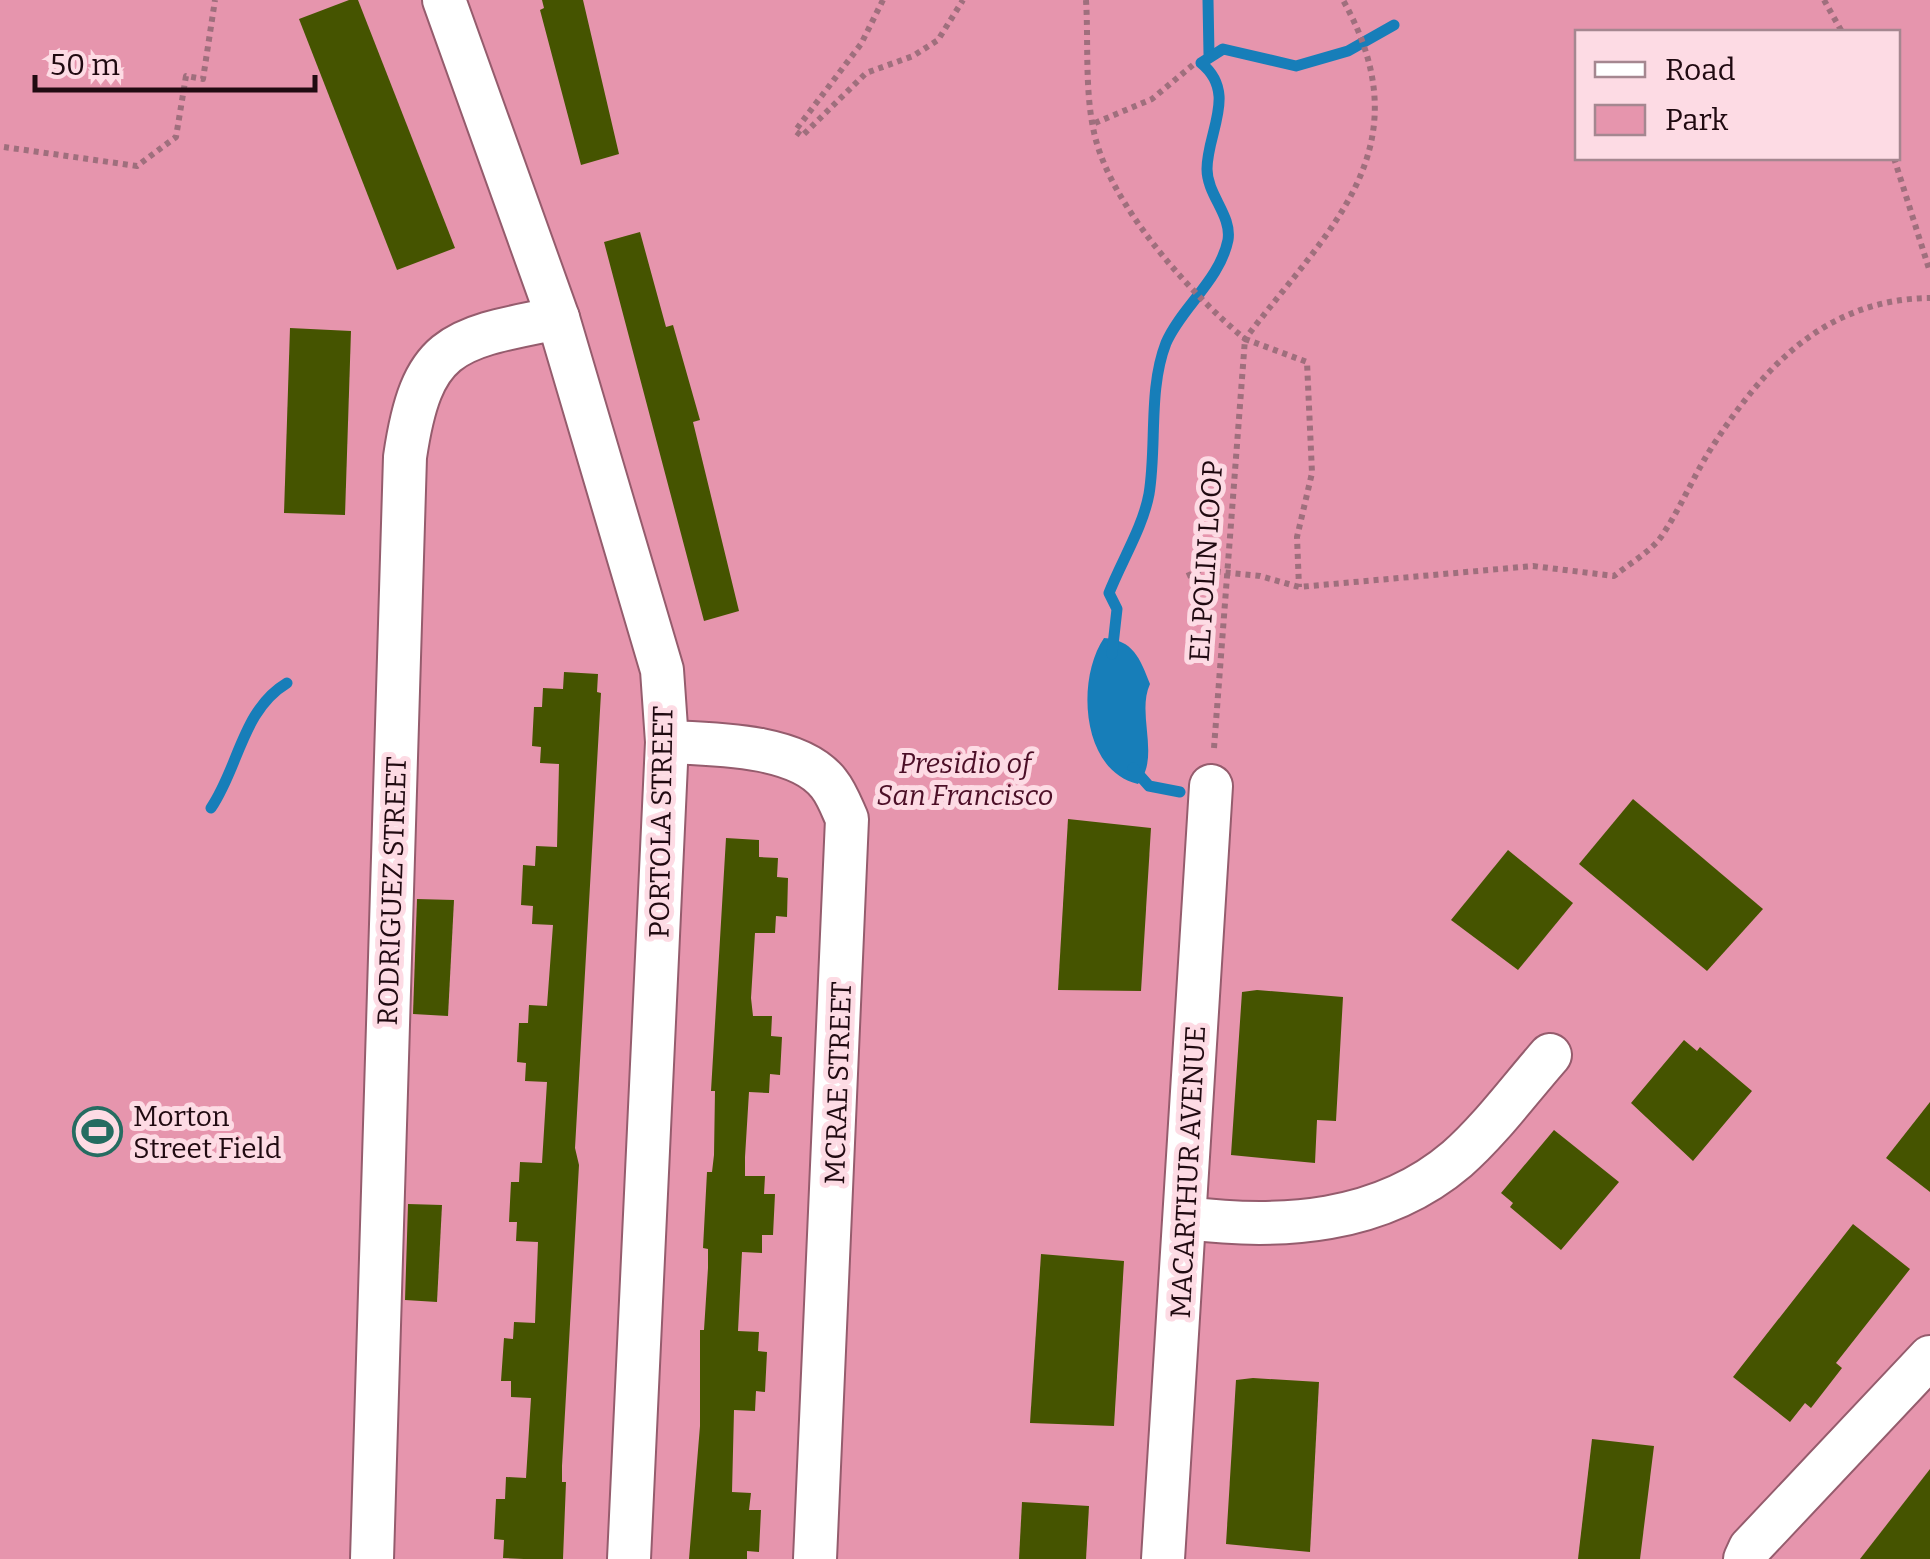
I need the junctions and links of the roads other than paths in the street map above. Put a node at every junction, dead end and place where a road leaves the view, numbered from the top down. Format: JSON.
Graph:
{"nodes":[{"id":1,"x":444,"y":0,"type":"edge"},
{"id":2,"x":558,"y":318,"type":"junction"},
{"id":3,"x":667,"y":742,"type":"junction"},
{"id":4,"x":1211,"y":786,"type":"road end"},
{"id":5,"x":1550,"y":1055,"type":"dead end"},
{"id":6,"x":1186,"y":1218,"type":"junction"},
{"id":7,"x":1930,"y":1357,"type":"edge"},
{"id":8,"x":372,"y":1559,"type":"edge"},
{"id":9,"x":629,"y":1559,"type":"edge"},
{"id":10,"x":816,"y":1559,"type":"edge"},
{"id":11,"x":1164,"y":1559,"type":"edge"},
{"id":12,"x":1745,"y":1559,"type":"edge"}],
"edges":[{"from":1,"to":2,"type":"street","name":"PORTOLA STREET"},
{"from":2,"to":3,"type":"street","name":"PORTOLA STREET"},
{"from":2,"to":8,"type":"street","name":"RODRIGUEZ STREET"},
{"from":3,"to":9,"type":"street","name":"PORTOLA STREET"},
{"from":3,"to":10,"type":"street","name":"MCRAE STREET"},
{"from":4,"to":6,"type":"street","name":"MACARTHUR AVENUE"},
{"from":5,"to":6,"type":"street"},
{"from":6,"to":11,"type":"street","name":"MACARTHUR AVENUE"},
{"from":7,"to":12,"type":"street"}]}
